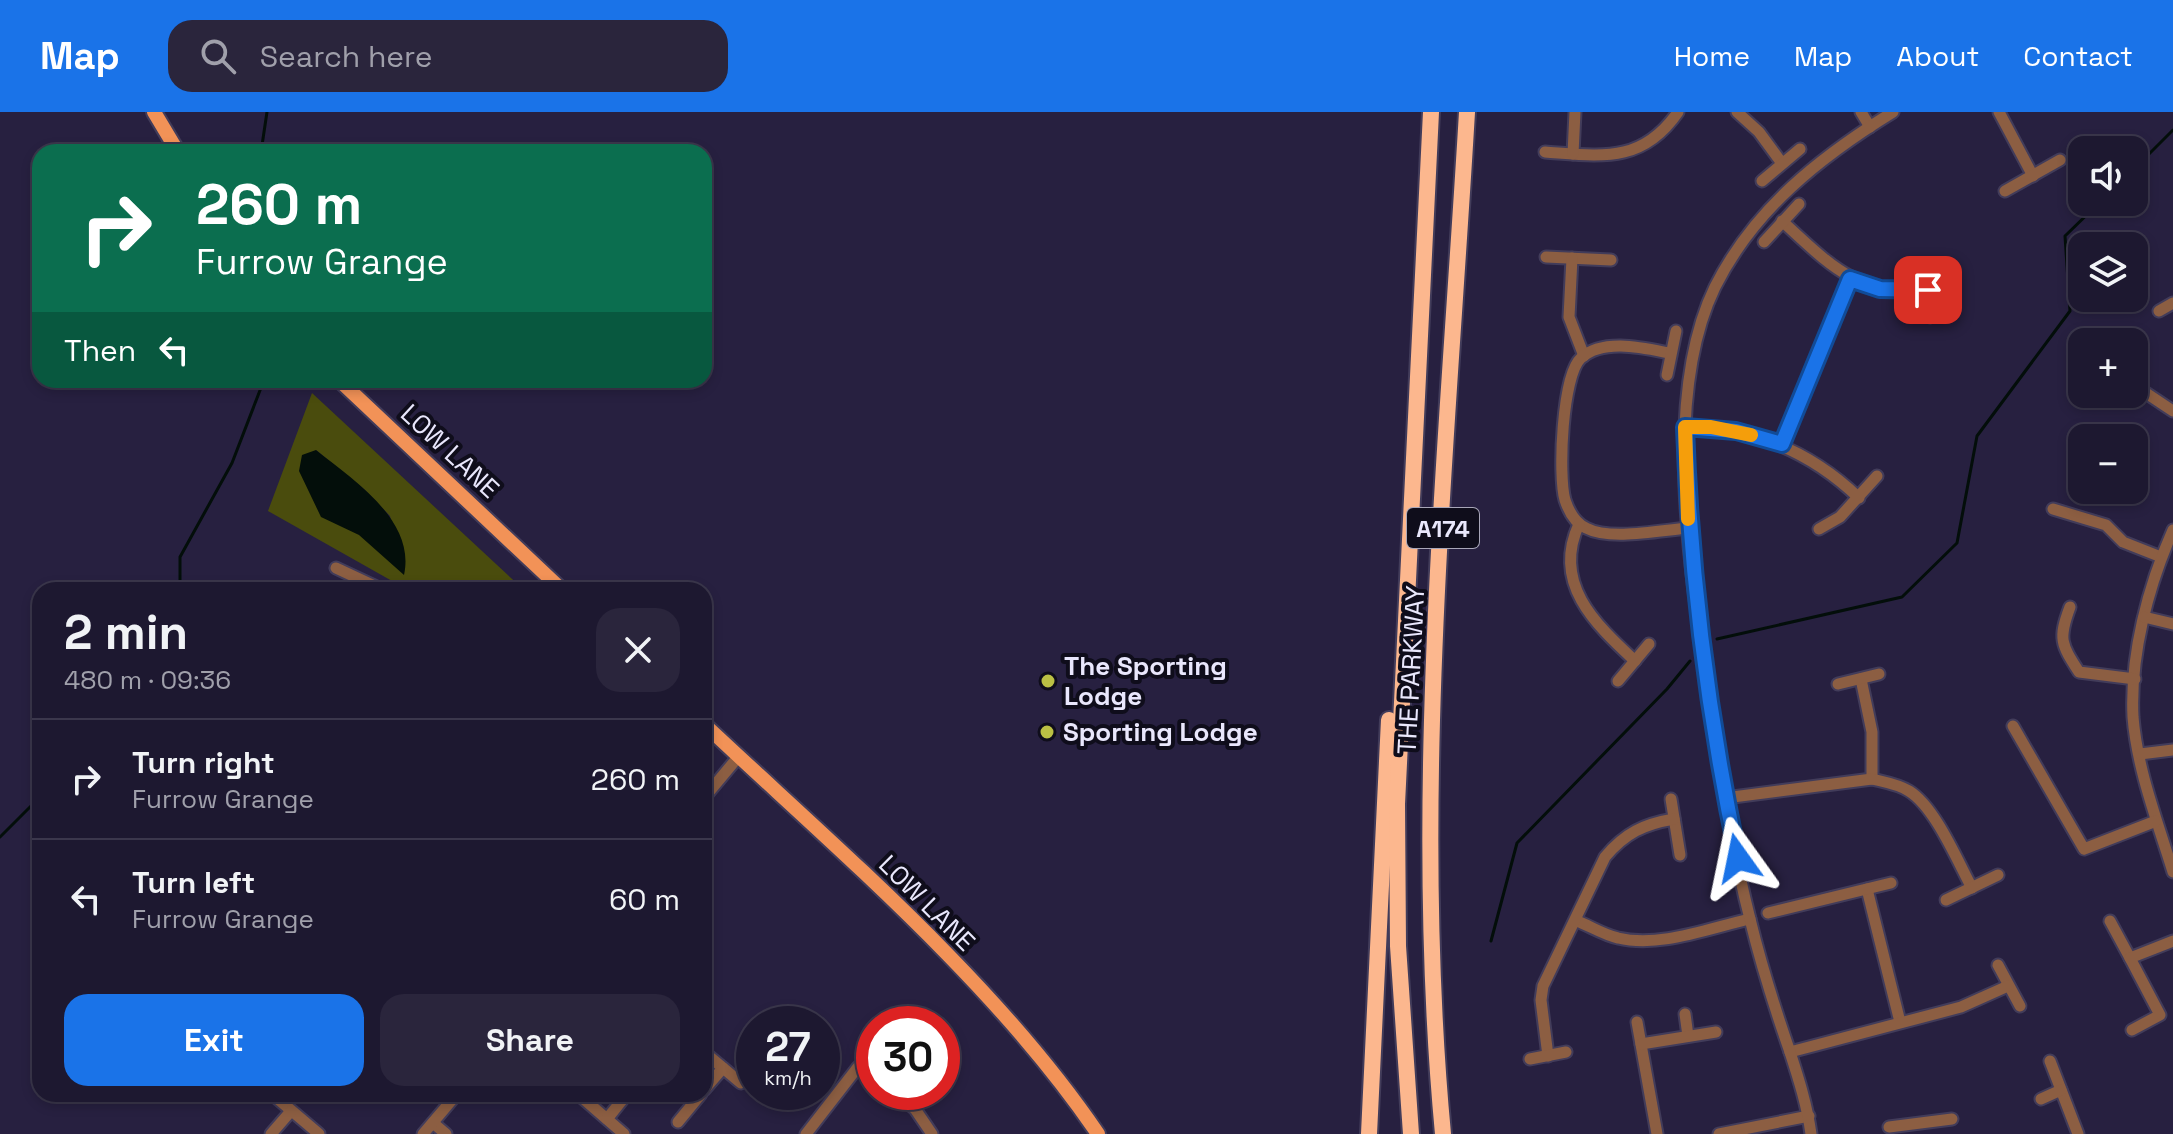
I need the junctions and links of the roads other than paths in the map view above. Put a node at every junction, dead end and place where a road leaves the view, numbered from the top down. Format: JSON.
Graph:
{"nodes":[{"id":1,"x":154,"y":112,"type":"edge"},
{"id":2,"x":1431,"y":112,"type":"edge"},
{"id":3,"x":1467,"y":112,"type":"edge"},
{"id":4,"x":1575,"y":112,"type":"edge"},
{"id":5,"x":1678,"y":112,"type":"edge"},
{"id":6,"x":1737,"y":112,"type":"edge"},
{"id":7,"x":1861,"y":112,"type":"edge"},
{"id":8,"x":1893,"y":112,"type":"edge"},
{"id":9,"x":1999,"y":112,"type":"edge"},
{"id":10,"x":1870,"y":127,"type":"junction"},
{"id":11,"x":173,"y":144,"type":"edge"},
{"id":12,"x":1800,"y":149,"type":"dead end"},
{"id":13,"x":1545,"y":152,"type":"dead end"},
{"id":14,"x":1573,"y":154,"type":"junction"},
{"id":15,"x":2060,"y":160,"type":"dead end"},
{"id":16,"x":1781,"y":162,"type":"junction"},
{"id":17,"x":2033,"y":176,"type":"junction"},
{"id":18,"x":1762,"y":181,"type":"dead end"},
{"id":19,"x":2005,"y":191,"type":"dead end"},
{"id":20,"x":1799,"y":204,"type":"dead end"},
{"id":21,"x":1782,"y":221,"type":"junction"},
{"id":22,"x":1764,"y":242,"type":"dead end"},
{"id":23,"x":1546,"y":257,"type":"dead end"},
{"id":24,"x":1572,"y":258,"type":"junction"},
{"id":25,"x":1611,"y":260,"type":"dead end"},
{"id":26,"x":1926,"y":264,"type":"dead end"},
{"id":27,"x":1850,"y":279,"type":"junction"},
{"id":28,"x":1928,"y":290,"type":"junction"},
{"id":29,"x":2173,"y":303,"type":"edge"},
{"id":30,"x":2159,"y":311,"type":"dead end"},
{"id":31,"x":1930,"y":317,"type":"dead end"},
{"id":32,"x":1676,"y":331,"type":"dead end"},
{"id":33,"x":1669,"y":353,"type":"junction"},
{"id":34,"x":1584,"y":356,"type":"junction"},
{"id":35,"x":1667,"y":375,"type":"dead end"},
{"id":36,"x":347,"y":388,"type":"edge"},
{"id":37,"x":2148,"y":394,"type":"edge"},
{"id":38,"x":2173,"y":411,"type":"edge"},
{"id":39,"x":1685,"y":427,"type":"junction"},
{"id":40,"x":1782,"y":444,"type":"junction"},
{"id":41,"x":1877,"y":476,"type":"dead end"},
{"id":42,"x":1859,"y":498,"type":"junction"},
{"id":43,"x":2053,"y":509,"type":"dead end"},
{"id":44,"x":1579,"y":524,"type":"junction"},
{"id":45,"x":1689,"y":528,"type":"junction"},
{"id":46,"x":1819,"y":529,"type":"dead end"},
{"id":47,"x":2173,"y":530,"type":"edge"},
{"id":48,"x":1409,"y":539,"type":"junction"},
{"id":49,"x":2161,"y":557,"type":"junction"},
{"id":50,"x":336,"y":568,"type":"dead end"},
{"id":51,"x":358,"y":582,"type":"edge"},
{"id":52,"x":554,"y":582,"type":"edge"},
{"id":53,"x":2070,"y":607,"type":"dead end"},
{"id":54,"x":2144,"y":617,"type":"junction"},
{"id":55,"x":2173,"y":624,"type":"edge"},
{"id":56,"x":1649,"y":644,"type":"dead end"},
{"id":57,"x":1635,"y":661,"type":"junction"},
{"id":58,"x":1879,"y":674,"type":"dead end"},
{"id":59,"x":1861,"y":679,"type":"junction"},
{"id":60,"x":2135,"y":679,"type":"junction"},
{"id":61,"x":1618,"y":681,"type":"dead end"},
{"id":62,"x":1838,"y":684,"type":"dead end"},
{"id":63,"x":2013,"y":726,"type":"dead end"},
{"id":64,"x":712,"y":731,"type":"edge"},
{"id":65,"x":2173,"y":750,"type":"edge"},
{"id":66,"x":2140,"y":754,"type":"junction"},
{"id":67,"x":739,"y":756,"type":"junction"},
{"id":68,"x":1872,"y":779,"type":"junction"},
{"id":69,"x":712,"y":788,"type":"edge"},
{"id":70,"x":1725,"y":798,"type":"junction"},
{"id":71,"x":1671,"y":799,"type":"dead end"},
{"id":72,"x":1674,"y":819,"type":"junction"},
{"id":73,"x":2156,"y":821,"type":"junction"},
{"id":74,"x":1680,"y":855,"type":"dead end"},
{"id":75,"x":2173,"y":871,"type":"edge"},
{"id":76,"x":1998,"y":875,"type":"dead end"},
{"id":77,"x":1891,"y":883,"type":"dead end"},
{"id":78,"x":1972,"y":888,"type":"junction"},
{"id":79,"x":1867,"y":889,"type":"junction"},
{"id":80,"x":1946,"y":900,"type":"dead end"},
{"id":81,"x":1768,"y":913,"type":"dead end"},
{"id":82,"x":1750,"y":919,"type":"junction"},
{"id":83,"x":1577,"y":921,"type":"junction"},
{"id":84,"x":2110,"y":921,"type":"dead end"},
{"id":85,"x":2173,"y":941,"type":"edge"},
{"id":86,"x":1430,"y":945,"type":"junction"},
{"id":87,"x":2130,"y":958,"type":"junction"},
{"id":88,"x":1998,"y":965,"type":"dead end"},
{"id":89,"x":2008,"y":986,"type":"junction"},
{"id":90,"x":2020,"y":1006,"type":"dead end"},
{"id":91,"x":1685,"y":1014,"type":"dead end"},
{"id":92,"x":1637,"y":1022,"type":"dead end"},
{"id":93,"x":1900,"y":1022,"type":"junction"},
{"id":94,"x":2132,"y":1030,"type":"dead end"},
{"id":95,"x":1716,"y":1032,"type":"dead end"},
{"id":96,"x":1688,"y":1036,"type":"junction"},
{"id":97,"x":1641,"y":1044,"type":"junction"},
{"id":98,"x":1566,"y":1052,"type":"dead end"},
{"id":99,"x":1790,"y":1052,"type":"junction"},
{"id":100,"x":1548,"y":1056,"type":"junction"},
{"id":101,"x":712,"y":1059,"type":"edge"},
{"id":102,"x":1530,"y":1059,"type":"dead end"},
{"id":103,"x":2050,"y":1061,"type":"dead end"},
{"id":104,"x":723,"y":1068,"type":"junction"},
{"id":105,"x":856,"y":1070,"type":"edge"},
{"id":106,"x":736,"y":1079,"type":"edge"},
{"id":107,"x":712,"y":1081,"type":"edge"},
{"id":108,"x":2061,"y":1090,"type":"junction"},
{"id":109,"x":2041,"y":1099,"type":"dead end"},
{"id":110,"x":281,"y":1102,"type":"edge"},
{"id":111,"x":450,"y":1102,"type":"edge"},
{"id":112,"x":587,"y":1102,"type":"edge"},
{"id":113,"x":621,"y":1102,"type":"edge"},
{"id":114,"x":694,"y":1102,"type":"edge"},
{"id":115,"x":916,"y":1110,"type":"edge"},
{"id":116,"x":291,"y":1111,"type":"junction"},
{"id":117,"x":1809,"y":1116,"type":"junction"},
{"id":118,"x":607,"y":1119,"type":"junction"},
{"id":119,"x":1952,"y":1119,"type":"dead end"},
{"id":120,"x":678,"y":1122,"type":"dead end"},
{"id":121,"x":433,"y":1123,"type":"junction"},
{"id":122,"x":1889,"y":1127,"type":"dead end"},
{"id":123,"x":1916,"y":1129,"type":"edge"},
{"id":124,"x":1733,"y":1133,"type":"edge"},
{"id":125,"x":271,"y":1134,"type":"edge"},
{"id":126,"x":319,"y":1134,"type":"edge"},
{"id":127,"x":423,"y":1134,"type":"edge"},
{"id":128,"x":446,"y":1134,"type":"edge"},
{"id":129,"x":624,"y":1134,"type":"edge"},
{"id":130,"x":806,"y":1134,"type":"edge"},
{"id":131,"x":932,"y":1134,"type":"edge"},
{"id":132,"x":1098,"y":1134,"type":"edge"},
{"id":133,"x":1369,"y":1134,"type":"edge"},
{"id":134,"x":1411,"y":1134,"type":"edge"},
{"id":135,"x":1443,"y":1134,"type":"edge"},
{"id":136,"x":1455,"y":1134,"type":"edge"},
{"id":137,"x":1657,"y":1134,"type":"edge"},
{"id":138,"x":1719,"y":1134,"type":"edge"},
{"id":139,"x":1811,"y":1134,"type":"edge"},
{"id":140,"x":2078,"y":1134,"type":"edge"}],
"edges":[{"from":1,"to":11,"type":"main road"},
{"from":2,"to":48,"type":"highway","name":"THE PARKWAY","number":"A174"},
{"from":3,"to":86,"type":"highway","name":"THE PARKWAY","number":"A174"},
{"from":4,"to":14,"type":"street"},
{"from":5,"to":14,"type":"street"},
{"from":6,"to":16,"type":"street"},
{"from":7,"to":10,"type":"street"},
{"from":8,"to":10,"type":"street"},
{"from":9,"to":17,"type":"street"},
{"from":10,"to":39,"type":"street"},
{"from":12,"to":16,"type":"street"},
{"from":13,"to":14,"type":"street"},
{"from":15,"to":17,"type":"street"},
{"from":16,"to":18,"type":"street"},
{"from":17,"to":19,"type":"street"},
{"from":20,"to":21,"type":"street"},
{"from":21,"to":22,"type":"street"},
{"from":21,"to":27,"type":"street"},
{"from":23,"to":24,"type":"street"},
{"from":24,"to":25,"type":"street"},
{"from":24,"to":34,"type":"street"},
{"from":26,"to":28,"type":"street"},
{"from":27,"to":28,"type":"street"},
{"from":27,"to":40,"type":"street"},
{"from":28,"to":31,"type":"street"},
{"from":29,"to":30,"type":"street"},
{"from":32,"to":33,"type":"street"},
{"from":33,"to":34,"type":"street"},
{"from":33,"to":35,"type":"street"},
{"from":34,"to":44,"type":"street"},
{"from":36,"to":52,"type":"main road","name":"LOW LANE"},
{"from":37,"to":38,"type":"street"},
{"from":39,"to":40,"type":"street"},
{"from":39,"to":45,"type":"street"},
{"from":40,"to":42,"type":"street"},
{"from":41,"to":42,"type":"street"},
{"from":42,"to":46,"type":"street"},
{"from":43,"to":49,"type":"street"},
{"from":44,"to":45,"type":"street"},
{"from":44,"to":57,"type":"street"},
{"from":45,"to":70,"type":"street"},
{"from":47,"to":49,"type":"street"},
{"from":48,"to":133,"type":"highway"},
{"from":48,"to":134,"type":"highway","name":"THE PARKWAY","number":"A174"},
{"from":49,"to":54,"type":"street"},
{"from":50,"to":51,"type":"street"},
{"from":53,"to":60,"type":"street"},
{"from":54,"to":55,"type":"street"},
{"from":54,"to":60,"type":"street"},
{"from":56,"to":57,"type":"street"},
{"from":57,"to":61,"type":"street"},
{"from":58,"to":59,"type":"street"},
{"from":59,"to":62,"type":"street"},
{"from":59,"to":68,"type":"street"},
{"from":60,"to":66,"type":"street"},
{"from":63,"to":73,"type":"street"},
{"from":64,"to":67,"type":"main road","name":"LOW LANE"},
{"from":65,"to":66,"type":"street"},
{"from":66,"to":73,"type":"street"},
{"from":67,"to":69,"type":"street"},
{"from":67,"to":132,"type":"main road","name":"LOW LANE"},
{"from":68,"to":70,"type":"street"},
{"from":68,"to":78,"type":"street"},
{"from":70,"to":82,"type":"street"},
{"from":71,"to":72,"type":"street"},
{"from":72,"to":74,"type":"street"},
{"from":72,"to":83,"type":"street"},
{"from":73,"to":75,"type":"street"},
{"from":76,"to":78,"type":"street"},
{"from":77,"to":79,"type":"street"},
{"from":78,"to":80,"type":"street"},
{"from":79,"to":81,"type":"street"},
{"from":79,"to":93,"type":"street"},
{"from":82,"to":83,"type":"street"},
{"from":82,"to":99,"type":"street"},
{"from":83,"to":100,"type":"street"},
{"from":84,"to":87,"type":"street"},
{"from":85,"to":87,"type":"street"},
{"from":86,"to":135,"type":"highway","name":"THE PARKWAY","number":"A174"},
{"from":86,"to":136,"type":"highway"},
{"from":87,"to":94,"type":"street"},
{"from":88,"to":89,"type":"street"},
{"from":89,"to":90,"type":"street"},
{"from":89,"to":93,"type":"street"},
{"from":91,"to":96,"type":"street"},
{"from":92,"to":97,"type":"street"},
{"from":93,"to":99,"type":"street"},
{"from":95,"to":96,"type":"street"},
{"from":96,"to":97,"type":"street"},
{"from":97,"to":137,"type":"street"},
{"from":98,"to":100,"type":"street"},
{"from":99,"to":117,"type":"street"},
{"from":100,"to":102,"type":"street"},
{"from":101,"to":104,"type":"street"},
{"from":103,"to":108,"type":"street"},
{"from":104,"to":106,"type":"street"},
{"from":104,"to":107,"type":"street"},
{"from":105,"to":130,"type":"street"},
{"from":108,"to":109,"type":"street"},
{"from":108,"to":140,"type":"street"},
{"from":110,"to":116,"type":"street"},
{"from":111,"to":121,"type":"street"},
{"from":112,"to":118,"type":"street"},
{"from":113,"to":118,"type":"street"},
{"from":114,"to":120,"type":"street"},
{"from":115,"to":131,"type":"street"},
{"from":116,"to":125,"type":"street"},
{"from":116,"to":126,"type":"street"},
{"from":117,"to":124,"type":"street"},
{"from":117,"to":139,"type":"street"},
{"from":118,"to":129,"type":"street"},
{"from":119,"to":123,"type":"street"},
{"from":121,"to":127,"type":"street"},
{"from":121,"to":128,"type":"street"},
{"from":122,"to":123,"type":"street"},
{"from":124,"to":138,"type":"street"}]}
